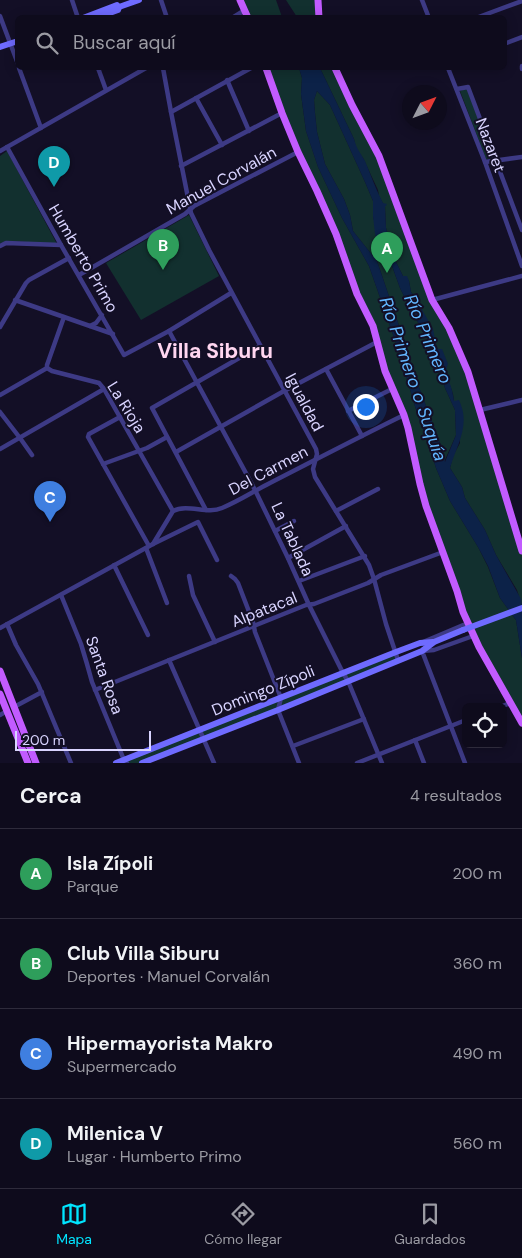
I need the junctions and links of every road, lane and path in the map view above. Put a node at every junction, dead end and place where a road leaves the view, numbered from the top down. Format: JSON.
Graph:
{"nodes":[{"id":1,"x":72,"y":0,"type":"edge"},
{"id":2,"x":139,"y":0,"type":"edge"},
{"id":3,"x":161,"y":0,"type":"edge"},
{"id":4,"x":240,"y":0,"type":"edge"},
{"id":5,"x":318,"y":0,"type":"edge"},
{"id":6,"x":422,"y":0,"type":"edge"},
{"id":7,"x":522,"y":1,"type":"edge"},
{"id":8,"x":118,"y":3,"type":"edge"},
{"id":9,"x":245,"y":10,"type":"junction"},
{"id":10,"x":77,"y":15,"type":"edge"},
{"id":11,"x":90,"y":15,"type":"edge"},
{"id":12,"x":104,"y":15,"type":"edge"},
{"id":13,"x":166,"y":15,"type":"edge"},
{"id":14,"x":237,"y":15,"type":"edge"},
{"id":15,"x":247,"y":15,"type":"edge"},
{"id":16,"x":319,"y":15,"type":"edge"},
{"id":17,"x":428,"y":15,"type":"edge"},
{"id":18,"x":484,"y":15,"type":"edge"},
{"id":19,"x":0,"y":16,"type":"edge"},
{"id":20,"x":522,"y":38,"type":"edge"},
{"id":21,"x":507,"y":43,"type":"edge"},
{"id":22,"x":13,"y":45,"type":"edge"},
{"id":23,"x":0,"y":47,"type":"edge"},
{"id":24,"x":0,"y":51,"type":"edge"},
{"id":25,"x":20,"y":70,"type":"edge"},
{"id":26,"x":99,"y":70,"type":"edge"},
{"id":27,"x":142,"y":70,"type":"edge"},
{"id":28,"x":163,"y":70,"type":"edge"},
{"id":29,"x":247,"y":70,"type":"edge"},
{"id":30,"x":267,"y":70,"type":"edge"},
{"id":31,"x":336,"y":70,"type":"edge"},
{"id":32,"x":449,"y":70,"type":"edge"},
{"id":33,"x":228,"y":80,"type":"junction"},
{"id":34,"x":106,"y":90,"type":"junction"},
{"id":35,"x":457,"y":90,"type":"junction"},
{"id":36,"x":196,"y":98,"type":"junction"},
{"id":37,"x":171,"y":112,"type":"junction"},
{"id":38,"x":282,"y":113,"type":"junction"},
{"id":39,"x":41,"y":128,"type":"junction"},
{"id":40,"x":250,"y":131,"type":"junction"},
{"id":41,"x":222,"y":145,"type":"junction"},
{"id":42,"x":7,"y":147,"type":"junction"},
{"id":43,"x":0,"y":151,"type":"edge"},
{"id":44,"x":298,"y":152,"type":"junction"},
{"id":45,"x":522,"y":157,"type":"edge"},
{"id":46,"x":496,"y":160,"type":"junction"},
{"id":47,"x":485,"y":162,"type":"junction"},
{"id":48,"x":181,"y":166,"type":"junction"},
{"id":49,"x":190,"y":210,"type":"junction"},
{"id":50,"x":522,"y":230,"type":"edge"},
{"id":51,"x":61,"y":245,"type":"junction"},
{"id":52,"x":0,"y":246,"type":"edge"},
{"id":53,"x":69,"y":258,"type":"junction"},
{"id":54,"x":522,"y":266,"type":"edge"},
{"id":55,"x":79,"y":275,"type":"junction"},
{"id":56,"x":522,"y":276,"type":"edge"},
{"id":57,"x":231,"y":293,"type":"junction"},
{"id":58,"x":15,"y":300,"type":"junction"},
{"id":59,"x":432,"y":300,"type":"junction"},
{"id":60,"x":102,"y":315,"type":"junction"},
{"id":61,"x":64,"y":316,"type":"junction"},
{"id":62,"x":90,"y":326,"type":"junction"},
{"id":63,"x":0,"y":327,"type":"edge"},
{"id":64,"x":169,"y":331,"type":"junction"},
{"id":65,"x":112,"y":334,"type":"junction"},
{"id":66,"x":377,"y":342,"type":"junction"},
{"id":67,"x":260,"y":346,"type":"junction"},
{"id":68,"x":47,"y":368,"type":"junction"},
{"id":69,"x":326,"y":369,"type":"junction"},
{"id":70,"x":197,"y":383,"type":"junction"},
{"id":71,"x":392,"y":388,"type":"junction"},
{"id":72,"x":104,"y":389,"type":"junction"},
{"id":73,"x":284,"y":390,"type":"junction"},
{"id":74,"x":0,"y":395,"type":"edge"},
{"id":75,"x":522,"y":400,"type":"edge"},
{"id":76,"x":480,"y":410,"type":"junction"},
{"id":77,"x":348,"y":411,"type":"junction"},
{"id":78,"x":0,"y":412,"type":"edge"},
{"id":79,"x":404,"y":415,"type":"junction"},
{"id":80,"x":120,"y":417,"type":"junction"},
{"id":81,"x":221,"y":426,"type":"junction"},
{"id":82,"x":362,"y":436,"type":"junction"},
{"id":83,"x":167,"y":437,"type":"junction"},
{"id":84,"x":20,"y":438,"type":"junction"},
{"id":85,"x":0,"y":449,"type":"edge"},
{"id":86,"x":140,"y":451,"type":"junction"},
{"id":87,"x":176,"y":452,"type":"junction"},
{"id":88,"x":32,"y":455,"type":"dead end"},
{"id":89,"x":315,"y":460,"type":"junction"},
{"id":90,"x":103,"y":464,"type":"junction"},
{"id":91,"x":378,"y":489,"type":"dead end"},
{"id":92,"x":255,"y":490,"type":"junction"},
{"id":93,"x":206,"y":510,"type":"junction"},
{"id":94,"x":173,"y":511,"type":"junction"},
{"id":95,"x":336,"y":511,"type":"junction"},
{"id":96,"x":294,"y":521,"type":"dead end"},
{"id":97,"x":346,"y":526,"type":"junction"},
{"id":98,"x":276,"y":531,"type":"junction"},
{"id":99,"x":150,"y":546,"type":"junction"},
{"id":100,"x":442,"y":552,"type":"junction"},
{"id":101,"x":522,"y":552,"type":"edge"},
{"id":102,"x":365,"y":556,"type":"junction"},
{"id":103,"x":288,"y":558,"type":"junction"},
{"id":104,"x":217,"y":560,"type":"dead end"},
{"id":105,"x":114,"y":566,"type":"junction"},
{"id":106,"x":189,"y":576,"type":"dead end"},
{"id":107,"x":231,"y":576,"type":"dead end"},
{"id":108,"x":374,"y":579,"type":"junction"},
{"id":109,"x":299,"y":581,"type":"junction"},
{"id":110,"x":61,"y":595,"type":"junction"},
{"id":111,"x":167,"y":603,"type":"dead end"},
{"id":112,"x":310,"y":605,"type":"junction"},
{"id":113,"x":522,"y":608,"type":"edge"},
{"id":114,"x":468,"y":623,"type":"junction"},
{"id":115,"x":7,"y":624,"type":"junction"},
{"id":116,"x":254,"y":627,"type":"junction"},
{"id":117,"x":0,"y":628,"type":"edge"},
{"id":118,"x":148,"y":635,"type":"dead end"},
{"id":119,"x":473,"y":636,"type":"junction"},
{"id":120,"x":216,"y":642,"type":"junction"},
{"id":121,"x":434,"y":642,"type":"junction"},
{"id":122,"x":420,"y":643,"type":"junction"},
{"id":123,"x":422,"y":651,"type":"junction"},
{"id":124,"x":396,"y":652,"type":"junction"},
{"id":125,"x":170,"y":660,"type":"junction"},
{"id":126,"x":398,"y":660,"type":"junction"},
{"id":127,"x":0,"y":671,"type":"edge"},
{"id":128,"x":343,"y":673,"type":"junction"},
{"id":129,"x":348,"y":681,"type":"junction"},
{"id":130,"x":95,"y":690,"type":"junction"},
{"id":131,"x":42,"y":692,"type":"junction"},
{"id":132,"x":0,"y":694,"type":"edge"},
{"id":133,"x":281,"y":698,"type":"junction"},
{"id":134,"x":510,"y":703,"type":"junction"},
{"id":135,"x":507,"y":704,"type":"edge"},
{"id":136,"x":14,"y":707,"type":"junction"},
{"id":137,"x":278,"y":710,"type":"junction"},
{"id":138,"x":3,"y":713,"type":"edge"},
{"id":139,"x":364,"y":719,"type":"junction"},
{"id":140,"x":462,"y":722,"type":"edge"},
{"id":141,"x":522,"y":723,"type":"edge"},
{"id":142,"x":450,"y":726,"type":"junction"},
{"id":143,"x":200,"y":730,"type":"junction"},
{"id":144,"x":204,"y":739,"type":"junction"},
{"id":145,"x":415,"y":740,"type":"junction"},
{"id":146,"x":293,"y":746,"type":"junction"},
{"id":147,"x":379,"y":754,"type":"junction"},
{"id":148,"x":126,"y":762,"type":"edge"},
{"id":149,"x":28,"y":763,"type":"edge"},
{"id":150,"x":36,"y":763,"type":"edge"},
{"id":151,"x":71,"y":763,"type":"edge"},
{"id":152,"x":116,"y":763,"type":"edge"},
{"id":153,"x":142,"y":763,"type":"edge"},
{"id":154,"x":214,"y":763,"type":"edge"},
{"id":155,"x":300,"y":763,"type":"edge"},
{"id":156,"x":357,"y":763,"type":"edge"},
{"id":157,"x":382,"y":763,"type":"edge"},
{"id":158,"x":424,"y":763,"type":"edge"},
{"id":159,"x":465,"y":763,"type":"edge"}],
"edges":[{"from":1,"to":10,"type":"street"},
{"from":2,"to":8,"type":"main road"},
{"from":3,"to":13,"type":"street"},
{"from":4,"to":9,"type":"main road"},
{"from":5,"to":16,"type":"main road"},
{"from":6,"to":17,"type":"street"},
{"from":7,"to":18,"type":"street"},
{"from":8,"to":11,"type":"main road"},
{"from":8,"to":12,"type":"main road"},
{"from":9,"to":14,"type":"street"},
{"from":9,"to":15,"type":"main road"},
{"from":19,"to":22,"type":"street"},
{"from":20,"to":21,"type":"street"},
{"from":22,"to":23,"type":"main road"},
{"from":22,"to":24,"type":"main road"},
{"from":25,"to":39,"type":"street"},
{"from":26,"to":34,"type":"street"},
{"from":27,"to":34,"type":"street"},
{"from":28,"to":37,"type":"street","name":"Igualdad"},
{"from":29,"to":33,"type":"street"},
{"from":30,"to":38,"type":"main road"},
{"from":31,"to":59,"type":"main road"},
{"from":32,"to":35,"type":"street","name":"Nazaret"},
{"from":33,"to":36,"type":"street"},
{"from":33,"to":40,"type":"street"},
{"from":34,"to":39,"type":"street"},
{"from":35,"to":46,"type":"street","name":"Nazaret"},
{"from":35,"to":47,"type":"street","name":"Nazaret"},
{"from":36,"to":37,"type":"street"},
{"from":36,"to":41,"type":"street"},
{"from":37,"to":48,"type":"street","name":"Igualdad"},
{"from":38,"to":40,"type":"street"},
{"from":38,"to":44,"type":"main road"},
{"from":39,"to":42,"type":"street"},
{"from":40,"to":41,"type":"street"},
{"from":41,"to":48,"type":"street"},
{"from":42,"to":43,"type":"street"},
{"from":42,"to":51,"type":"street","name":"Humberto Primo"},
{"from":44,"to":49,"type":"street","name":"Manuel Corvalán"},
{"from":44,"to":66,"type":"main road"},
{"from":45,"to":46,"type":"street"},
{"from":46,"to":47,"type":"street"},
{"from":46,"to":50,"type":"street","name":"Nazaret"},
{"from":47,"to":54,"type":"street","name":"Nazaret"},
{"from":48,"to":49,"type":"street","name":"Igualdad"},
{"from":49,"to":55,"type":"street","name":"Manuel Corvalán"},
{"from":49,"to":57,"type":"street","name":"Igualdad"},
{"from":51,"to":52,"type":"street"},
{"from":51,"to":53,"type":"street","name":"Humberto Primo"},
{"from":53,"to":55,"type":"street","name":"Humberto Primo"},
{"from":53,"to":58,"type":"street"},
{"from":55,"to":60,"type":"street","name":"Humberto Primo"},
{"from":56,"to":59,"type":"street"},
{"from":57,"to":64,"type":"street"},
{"from":57,"to":67,"type":"street","name":"Igualdad"},
{"from":58,"to":61,"type":"street"},
{"from":58,"to":63,"type":"street"},
{"from":59,"to":76,"type":"main road"},
{"from":60,"to":62,"type":"street"},
{"from":60,"to":65,"type":"street","name":"Humberto Primo"},
{"from":61,"to":62,"type":"street"},
{"from":61,"to":68,"type":"street"},
{"from":62,"to":65,"type":"street"},
{"from":64,"to":65,"type":"street","name":"Humberto Primo"},
{"from":64,"to":70,"type":"street","name":"La Tablada"},
{"from":66,"to":69,"type":"street"},
{"from":66,"to":71,"type":"main road"},
{"from":67,"to":70,"type":"street"},
{"from":67,"to":73,"type":"street","name":"Igualdad"},
{"from":68,"to":72,"type":"street","name":"La Rioja"},
{"from":68,"to":74,"type":"street"},
{"from":69,"to":73,"type":"street"},
{"from":69,"to":77,"type":"street"},
{"from":70,"to":81,"type":"street","name":"La Tablada"},
{"from":70,"to":83,"type":"street"},
{"from":71,"to":77,"type":"street"},
{"from":71,"to":79,"type":"main road"},
{"from":72,"to":80,"type":"street","name":"La Rioja"},
{"from":72,"to":84,"type":"street"},
{"from":73,"to":81,"type":"street"},
{"from":73,"to":89,"type":"street","name":"Igualdad"},
{"from":75,"to":76,"type":"street"},
{"from":76,"to":101,"type":"main road"},
{"from":77,"to":82,"type":"street"},
{"from":78,"to":84,"type":"street"},
{"from":79,"to":82,"type":"street","name":"Del Carmen"},
{"from":79,"to":100,"type":"main road"},
{"from":80,"to":86,"type":"street","name":"La Rioja"},
{"from":80,"to":90,"type":"street"},
{"from":81,"to":87,"type":"street"},
{"from":81,"to":92,"type":"street","name":"La Tablada"},
{"from":82,"to":89,"type":"street","name":"Del Carmen"},
{"from":83,"to":86,"type":"street"},
{"from":83,"to":87,"type":"street"},
{"from":84,"to":85,"type":"street"},
{"from":84,"to":88,"type":"street"},
{"from":86,"to":90,"type":"street"},
{"from":86,"to":94,"type":"street","name":"La Rioja"},
{"from":87,"to":93,"type":"street"},
{"from":89,"to":92,"type":"street","name":"Del Carmen"},
{"from":89,"to":95,"type":"street","name":"Igualdad"},
{"from":90,"to":99,"type":"street"},
{"from":91,"to":95,"type":"street"},
{"from":92,"to":93,"type":"street","name":"Del Carmen"},
{"from":92,"to":98,"type":"street","name":"La Tablada"},
{"from":93,"to":94,"type":"street","name":"Del Carmen"},
{"from":94,"to":99,"type":"street"},
{"from":95,"to":97,"type":"street","name":"Igualdad"},
{"from":96,"to":98,"type":"street"},
{"from":97,"to":102,"type":"street","name":"Igualdad"},
{"from":97,"to":103,"type":"street"},
{"from":98,"to":103,"type":"street","name":"La Tablada"},
{"from":99,"to":104,"type":"street"},
{"from":99,"to":105,"type":"street"},
{"from":99,"to":111,"type":"street"},
{"from":100,"to":108,"type":"street","name":"Alpatacal"},
{"from":100,"to":114,"type":"main road"},
{"from":102,"to":108,"type":"street","name":"Igualdad"},
{"from":102,"to":109,"type":"street"},
{"from":103,"to":109,"type":"street","name":"La Tablada"},
{"from":105,"to":110,"type":"street"},
{"from":105,"to":118,"type":"street"},
{"from":106,"to":120,"type":"street"},
{"from":107,"to":116,"type":"street"},
{"from":108,"to":112,"type":"street","name":"Alpatacal"},
{"from":108,"to":124,"type":"street","name":"Igualdad"},
{"from":109,"to":112,"type":"street","name":"La Tablada"},
{"from":110,"to":115,"type":"street"},
{"from":110,"to":130,"type":"street","name":"Santa Rosa"},
{"from":112,"to":116,"type":"street","name":"Alpatacal"},
{"from":112,"to":128,"type":"street","name":"La Tablada"},
{"from":113,"to":121,"type":"main road","name":"Domingo Zípoli","bridge":true},
{"from":114,"to":119,"type":"main road"},
{"from":114,"to":122,"type":"street","name":"Domingo Zípoli"},
{"from":115,"to":117,"type":"street"},
{"from":115,"to":131,"type":"street"},
{"from":116,"to":120,"type":"street","name":"Alpatacal"},
{"from":116,"to":133,"type":"street"},
{"from":119,"to":123,"type":"street"},
{"from":119,"to":134,"type":"main road"},
{"from":120,"to":125,"type":"street","name":"Alpatacal"},
{"from":121,"to":122,"type":"main road","name":"Domingo Zípoli"},
{"from":121,"to":123,"type":"main road","name":"Domingo Zípoli"},
{"from":122,"to":124,"type":"main road","name":"Domingo Zípoli"},
{"from":123,"to":126,"type":"main road","name":"Domingo Zípoli"},
{"from":123,"to":142,"type":"street"},
{"from":124,"to":126,"type":"street","name":"Igualdad"},
{"from":124,"to":128,"type":"main road","name":"Domingo Zípoli"},
{"from":125,"to":130,"type":"street","name":"Alpatacal"},
{"from":125,"to":143,"type":"street"},
{"from":126,"to":129,"type":"main road","name":"Domingo Zípoli"},
{"from":127,"to":136,"type":"main road"},
{"from":128,"to":129,"type":"street","name":"La Tablada"},
{"from":128,"to":133,"type":"main road","name":"Domingo Zípoli"},
{"from":129,"to":137,"type":"main road","name":"Domingo Zípoli"},
{"from":129,"to":139,"type":"street","name":"La Tablada"},
{"from":130,"to":148,"type":"street","name":"Santa Rosa"},
{"from":131,"to":136,"type":"street"},
{"from":131,"to":151,"type":"street"},
{"from":132,"to":138,"type":"main road"},
{"from":133,"to":137,"type":"street"},
{"from":133,"to":143,"type":"main road","name":"Domingo Zípoli"},
{"from":134,"to":135,"type":"street"},
{"from":134,"to":141,"type":"main road"},
{"from":136,"to":150,"type":"main road"},
{"from":137,"to":144,"type":"main road","name":"Domingo Zípoli"},
{"from":137,"to":146,"type":"street"},
{"from":138,"to":149,"type":"main road"},
{"from":139,"to":146,"type":"street"},
{"from":139,"to":147,"type":"street","name":"La Tablada"},
{"from":140,"to":142,"type":"street"},
{"from":142,"to":145,"type":"street"},
{"from":142,"to":159,"type":"street"},
{"from":143,"to":144,"type":"street"},
{"from":143,"to":148,"type":"main road","name":"Domingo Zípoli"},
{"from":144,"to":153,"type":"main road","name":"Domingo Zípoli"},
{"from":144,"to":154,"type":"street"},
{"from":145,"to":147,"type":"street"},
{"from":145,"to":158,"type":"street"},
{"from":146,"to":155,"type":"street"},
{"from":147,"to":156,"type":"street"},
{"from":147,"to":157,"type":"street","name":"La Tablada"},
{"from":148,"to":152,"type":"main road","name":"Domingo Zípoli"}]}
